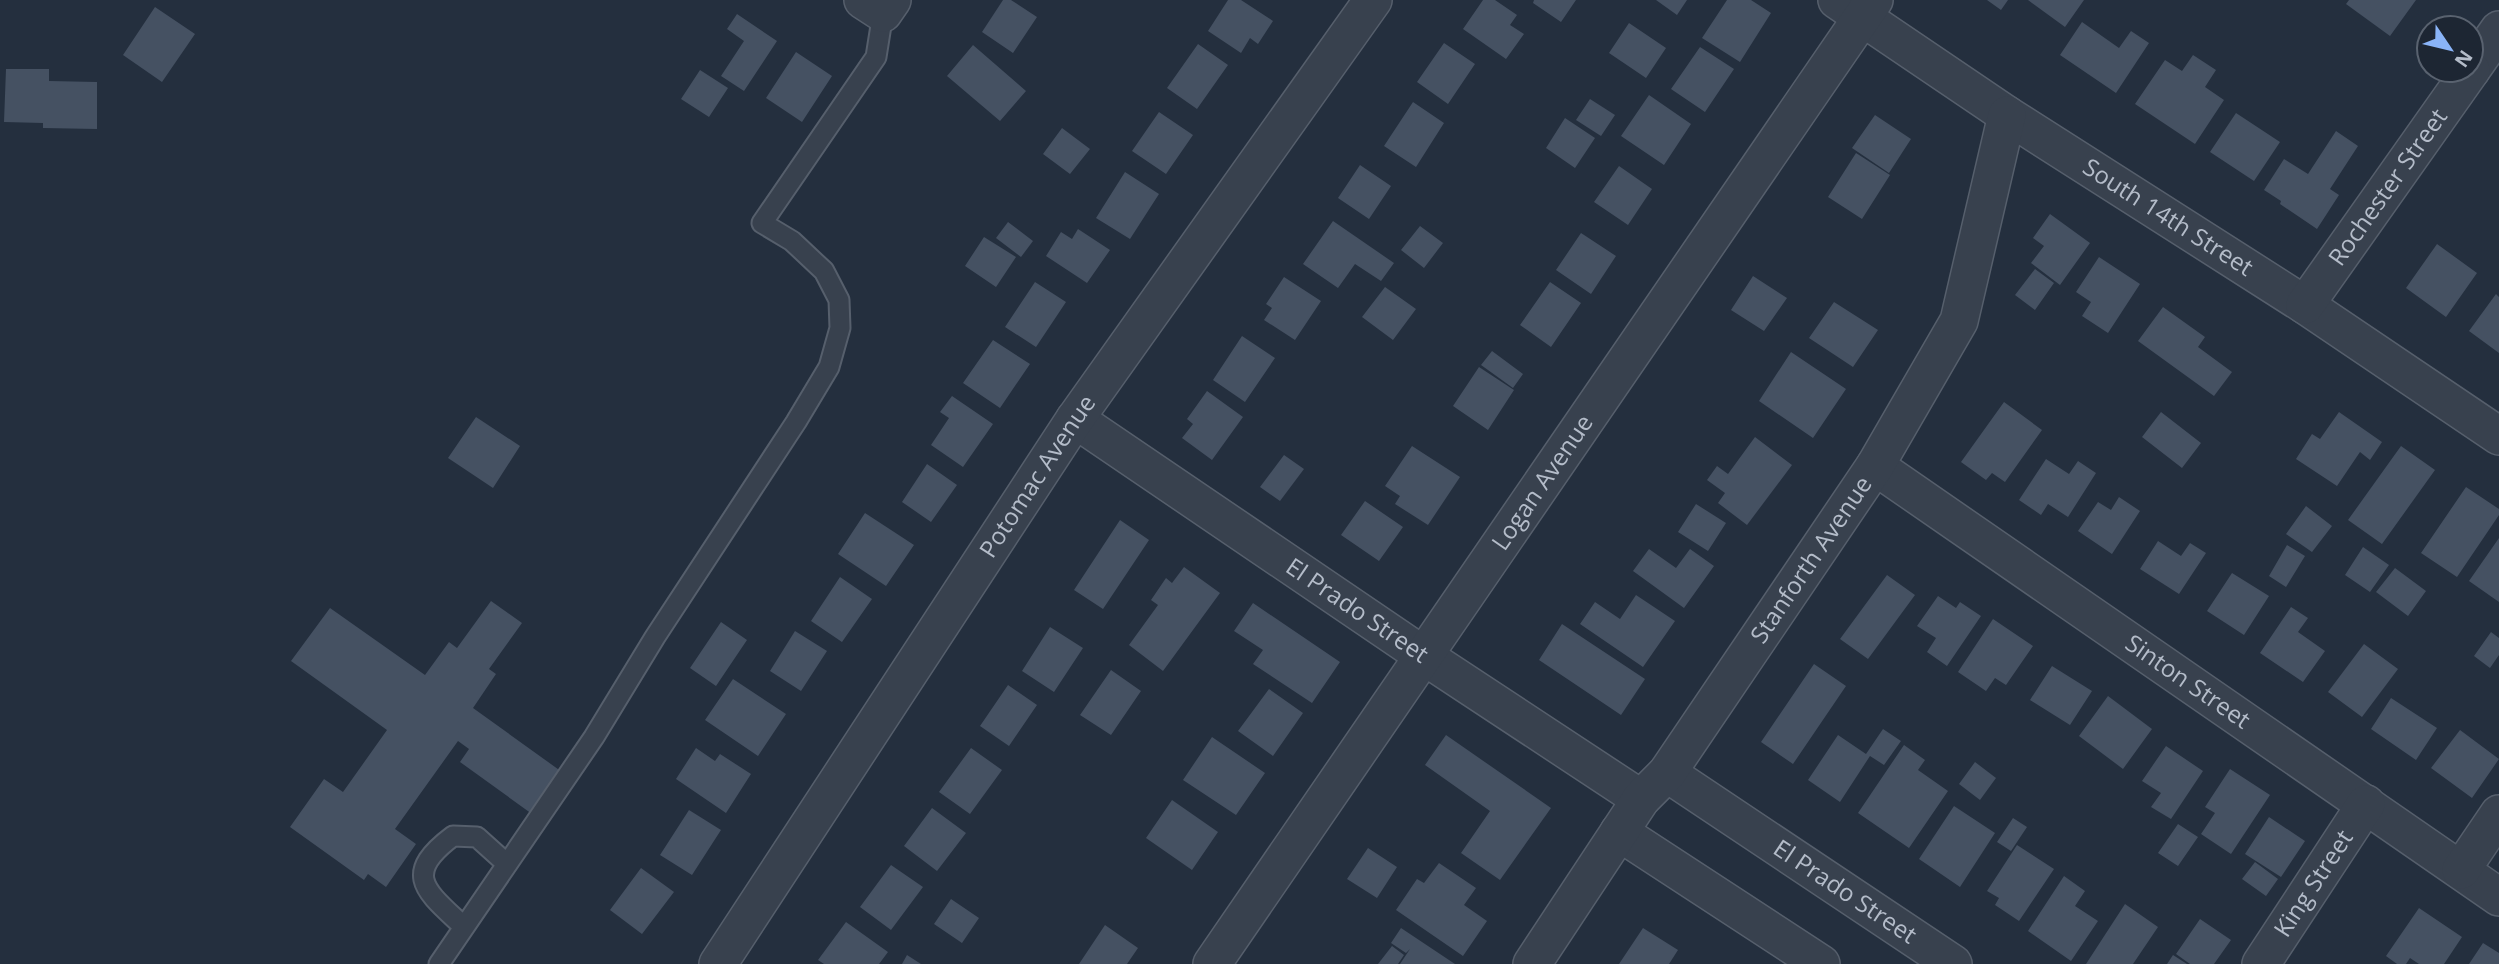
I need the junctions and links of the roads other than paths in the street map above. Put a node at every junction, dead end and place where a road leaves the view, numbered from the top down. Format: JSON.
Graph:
{"nodes":[{"id":1,"x":1373,"y":0,"type":"edge"},
{"id":2,"x":879,"y":4,"type":"edge"},
{"id":3,"x":1858,"y":6,"type":"edge"},
{"id":4,"x":2499,"y":30,"type":"edge"},
{"id":5,"x":2485,"y":50,"type":"edge"},
{"id":6,"x":2461,"y":84,"type":"edge"},
{"id":7,"x":2007,"y":115,"type":"junction"},
{"id":8,"x":2305,"y":305,"type":"junction"},
{"id":9,"x":1075,"y":419,"type":"junction"},
{"id":10,"x":2499,"y":436,"type":"edge"},
{"id":11,"x":1875,"y":466,"type":"junction"},
{"id":12,"x":1424,"y":656,"type":"junction"},
{"id":13,"x":1667,"y":773,"type":"junction"},
{"id":14,"x":1641,"y":799,"type":"junction"},
{"id":15,"x":2366,"y":804,"type":"junction"},
{"id":16,"x":2499,"y":814,"type":"edge"},
{"id":17,"x":1619,"y":832,"type":"junction"},
{"id":18,"x":508,"y":864,"type":"junction"},
{"id":19,"x":2461,"y":870,"type":"junction"},
{"id":20,"x":2499,"y":897,"type":"edge"},
{"id":21,"x":464,"y":928,"type":"junction"},
{"id":22,"x":439,"y":964,"type":"edge"},
{"id":23,"x":718,"y":964,"type":"edge"},
{"id":24,"x":1212,"y":964,"type":"edge"},
{"id":25,"x":1532,"y":964,"type":"edge"},
{"id":26,"x":1821,"y":964,"type":"edge"},
{"id":27,"x":1953,"y":964,"type":"edge"},
{"id":28,"x":2261,"y":964,"type":"edge"}],
"edges":[{"from":1,"to":9,"type":"street","name":"Potomac Avenue"},
{"from":2,"to":18,"type":"lane"},
{"from":3,"to":7,"type":"street","name":"South 14th Street"},
{"from":3,"to":12,"type":"street","name":"Logan Avenue"},
{"from":4,"to":5,"type":"street","name":"Rochester Street"},
{"from":6,"to":8,"type":"street","name":"Rochester Street"},
{"from":7,"to":8,"type":"street","name":"South 14th Street"},
{"from":7,"to":11,"type":"street","name":"Stanforth Avenue"},
{"from":8,"to":10,"type":"street","name":"South 14th Street"},
{"from":9,"to":12,"type":"street","name":"El Prado Street"},
{"from":9,"to":23,"type":"street","name":"Potomac Avenue"},
{"from":11,"to":13,"type":"street","name":"Stanforth Avenue"},
{"from":11,"to":15,"type":"street","name":"Sinton Street"},
{"from":12,"to":14,"type":"street","name":"El Prado Street"},
{"from":12,"to":24,"type":"street","name":"Logan Avenue"},
{"from":13,"to":14,"type":"street","name":"Stanforth Avenue"},
{"from":13,"to":27,"type":"street","name":"El Prado Street"},
{"from":14,"to":17,"type":"street","name":"Stanforth Avenue"},
{"from":15,"to":19,"type":"street","name":"Sinton Street"},
{"from":15,"to":28,"type":"street","name":"King Street"},
{"from":16,"to":19,"type":"street"},
{"from":17,"to":25,"type":"street","name":"Stanforth Avenue"},
{"from":17,"to":26,"type":"street"},
{"from":18,"to":21,"type":"lane"},
{"from":18,"to":21,"type":"lane"},
{"from":19,"to":20,"type":"street","name":"Sinton Street"},
{"from":21,"to":22,"type":"lane"}]}
